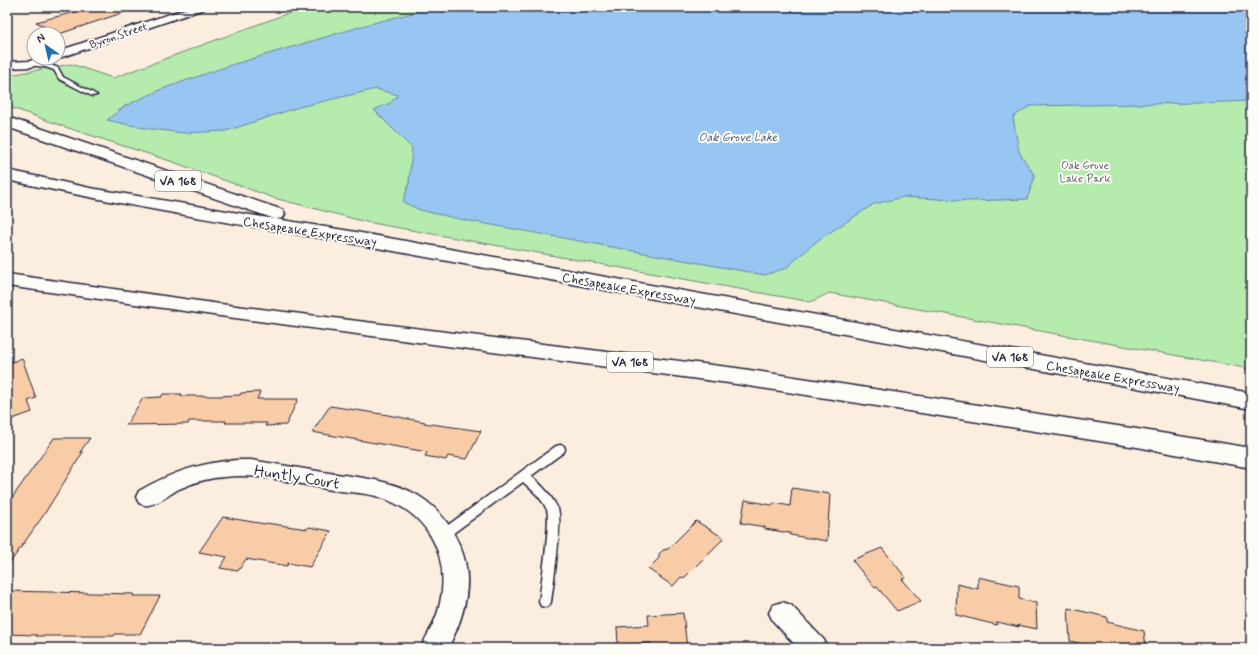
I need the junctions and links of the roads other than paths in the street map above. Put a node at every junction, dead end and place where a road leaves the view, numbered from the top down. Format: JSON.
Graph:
{"nodes":[{"id":1,"x":201,"y":7,"type":"edge"},
{"id":2,"x":66,"y":52,"type":"edge"},
{"id":3,"x":26,"y":64,"type":"edge"},
{"id":4,"x":7,"y":65,"type":"edge"},
{"id":5,"x":48,"y":66,"type":"edge"},
{"id":6,"x":94,"y":95,"type":"dead end"},
{"id":7,"x":7,"y":122,"type":"edge"},
{"id":8,"x":7,"y":175,"type":"edge"},
{"id":9,"x":350,"y":237,"type":"junction"},
{"id":10,"x":7,"y":280,"type":"edge"},
{"id":11,"x":7,"y":284,"type":"edge"},
{"id":12,"x":52,"y":287,"type":"junction"},
{"id":13,"x":1251,"y":401,"type":"edge"},
{"id":14,"x":560,"y":449,"type":"dead end"},
{"id":15,"x":1251,"y":458,"type":"edge"},
{"id":16,"x":523,"y":476,"type":"junction"},
{"id":17,"x":147,"y":497,"type":"dead end"},
{"id":18,"x":441,"y":531,"type":"junction"},
{"id":19,"x":545,"y":602,"type":"dead end"},
{"id":20,"x":782,"y":613,"type":"dead end"},
{"id":21,"x":434,"y":648,"type":"edge"},
{"id":22,"x":815,"y":648,"type":"edge"}],
"edges":[{"from":1,"to":2,"type":"street","name":"Byron Street"},
{"from":3,"to":4,"type":"street"},
{"from":5,"to":6,"type":"lane"},
{"from":7,"to":9,"type":"highway","number":"VA 168"},
{"from":8,"to":9,"type":"highway","name":"Chesapeake Expressway"},
{"from":9,"to":13,"type":"highway","name":"Chesapeake Expressway","number":"VA 168"},
{"from":10,"to":12,"type":"highway","number":"VA 168"},
{"from":11,"to":12,"type":"highway"},
{"from":12,"to":15,"type":"highway","number":"VA 168"},
{"from":14,"to":16,"type":"lane"},
{"from":16,"to":18,"type":"lane"},
{"from":16,"to":19,"type":"lane"},
{"from":17,"to":18,"type":"street","name":"Huntly Court"},
{"from":18,"to":21,"type":"street","name":"Huntly Court"},
{"from":20,"to":22,"type":"street"}]}
